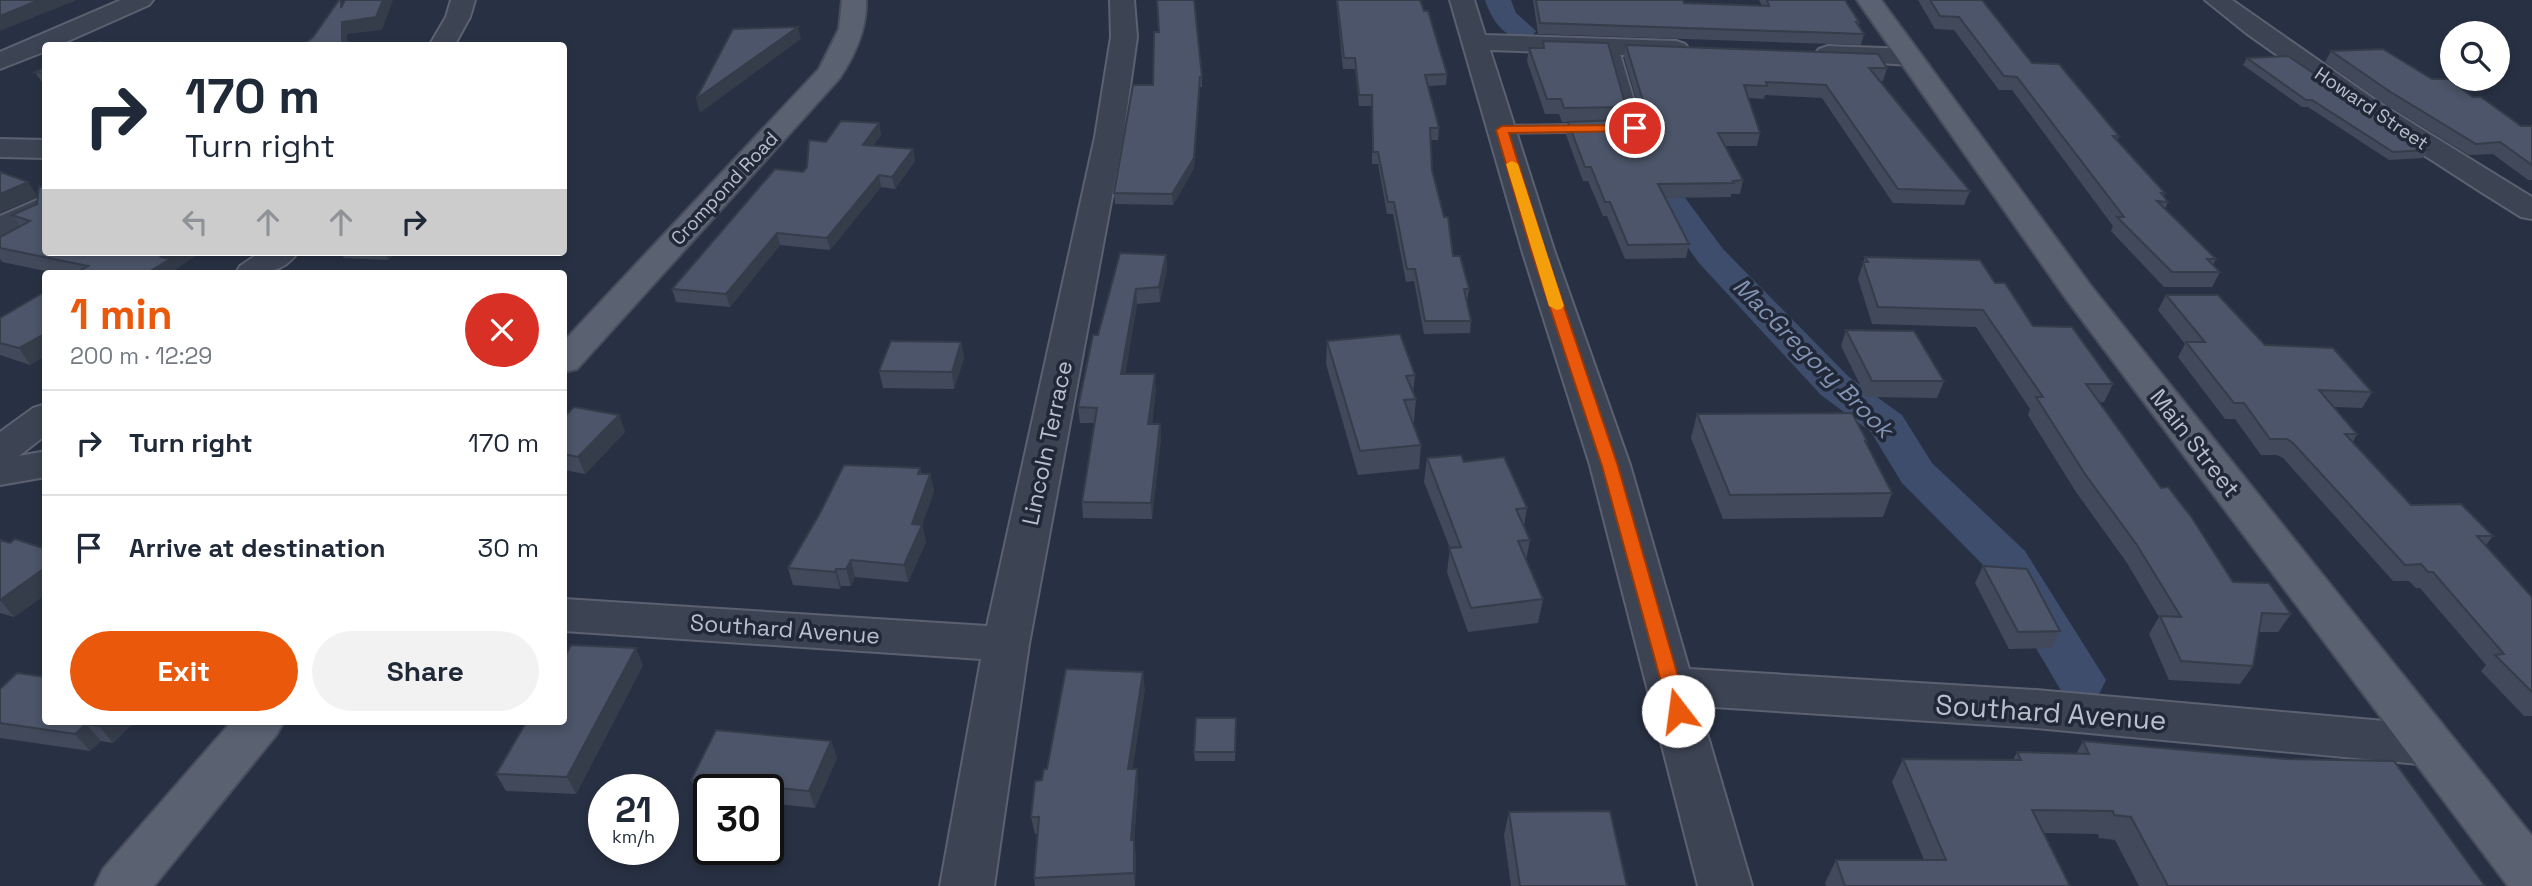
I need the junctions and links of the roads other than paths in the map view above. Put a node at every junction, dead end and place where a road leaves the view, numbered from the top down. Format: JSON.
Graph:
{"nodes":[{"id":1,"x":141,"y":0,"type":"edge"},
{"id":2,"x":463,"y":0,"type":"edge"},
{"id":3,"x":854,"y":0,"type":"edge"},
{"id":4,"x":1122,"y":0,"type":"edge"},
{"id":5,"x":1462,"y":0,"type":"edge"},
{"id":6,"x":1869,"y":0,"type":"edge"},
{"id":7,"x":2217,"y":0,"type":"edge"},
{"id":8,"x":44,"y":42,"type":"edge"},
{"id":9,"x":443,"y":42,"type":"edge"},
{"id":10,"x":1476,"y":42,"type":"junction"},
{"id":11,"x":42,"y":43,"type":"edge"},
{"id":12,"x":1612,"y":47,"type":"junction"},
{"id":13,"x":1707,"y":50,"type":"edge"},
{"id":14,"x":1801,"y":53,"type":"edge"},
{"id":15,"x":1909,"y":57,"type":"junction"},
{"id":16,"x":0,"y":61,"type":"edge"},
{"id":17,"x":1502,"y":130,"type":"junction"},
{"id":18,"x":0,"y":148,"type":"edge"},
{"id":19,"x":42,"y":149,"type":"edge"},
{"id":20,"x":42,"y":207,"type":"edge"},
{"id":21,"x":2532,"y":210,"type":"edge"},
{"id":22,"x":0,"y":228,"type":"edge"},
{"id":23,"x":276,"y":256,"type":"edge"},
{"id":24,"x":256,"y":270,"type":"edge"},
{"id":25,"x":567,"y":352,"type":"edge"},
{"id":26,"x":42,"y":419,"type":"edge"},
{"id":27,"x":0,"y":451,"type":"edge"},
{"id":28,"x":42,"y":465,"type":"edge"},
{"id":29,"x":0,"y":472,"type":"edge"},
{"id":30,"x":567,"y":615,"type":"edge"},
{"id":31,"x":1006,"y":644,"type":"junction"},
{"id":32,"x":1672,"y":686,"type":"junction"},
{"id":33,"x":257,"y":725,"type":"edge"},
{"id":34,"x":2429,"y":745,"type":"junction"},
{"id":35,"x":2532,"y":876,"type":"edge"},
{"id":36,"x":122,"y":886,"type":"edge"},
{"id":37,"x":967,"y":886,"type":"edge"},
{"id":38,"x":1725,"y":886,"type":"edge"}],
"edges":[{"from":1,"to":8,"type":"street"},
{"from":2,"to":9,"type":"street"},
{"from":3,"to":25,"type":"main road","name":"Crompond Road"},
{"from":4,"to":31,"type":"street","name":"Lincoln Terrace"},
{"from":5,"to":10,"type":"street"},
{"from":6,"to":15,"type":"main road","name":"Main Street"},
{"from":7,"to":21,"type":"street","name":"Howard Street"},
{"from":10,"to":12,"type":"street"},
{"from":10,"to":17,"type":"street"},
{"from":11,"to":16,"type":"street"},
{"from":12,"to":13,"type":"street"},
{"from":12,"to":17,"type":"lane"},
{"from":14,"to":15,"type":"street"},
{"from":15,"to":34,"type":"main road","name":"Main Street"},
{"from":17,"to":32,"type":"street"},
{"from":18,"to":19,"type":"street"},
{"from":20,"to":22,"type":"street"},
{"from":23,"to":24,"type":"street"},
{"from":26,"to":27,"type":"street"},
{"from":28,"to":29,"type":"street"},
{"from":30,"to":31,"type":"street","name":"Southard Avenue"},
{"from":31,"to":37,"type":"street","name":"Lincoln Terrace"},
{"from":32,"to":34,"type":"street","name":"Southard Avenue"},
{"from":32,"to":38,"type":"street"},
{"from":33,"to":36,"type":"main road"},
{"from":34,"to":35,"type":"main road","name":"Main Street"}]}
